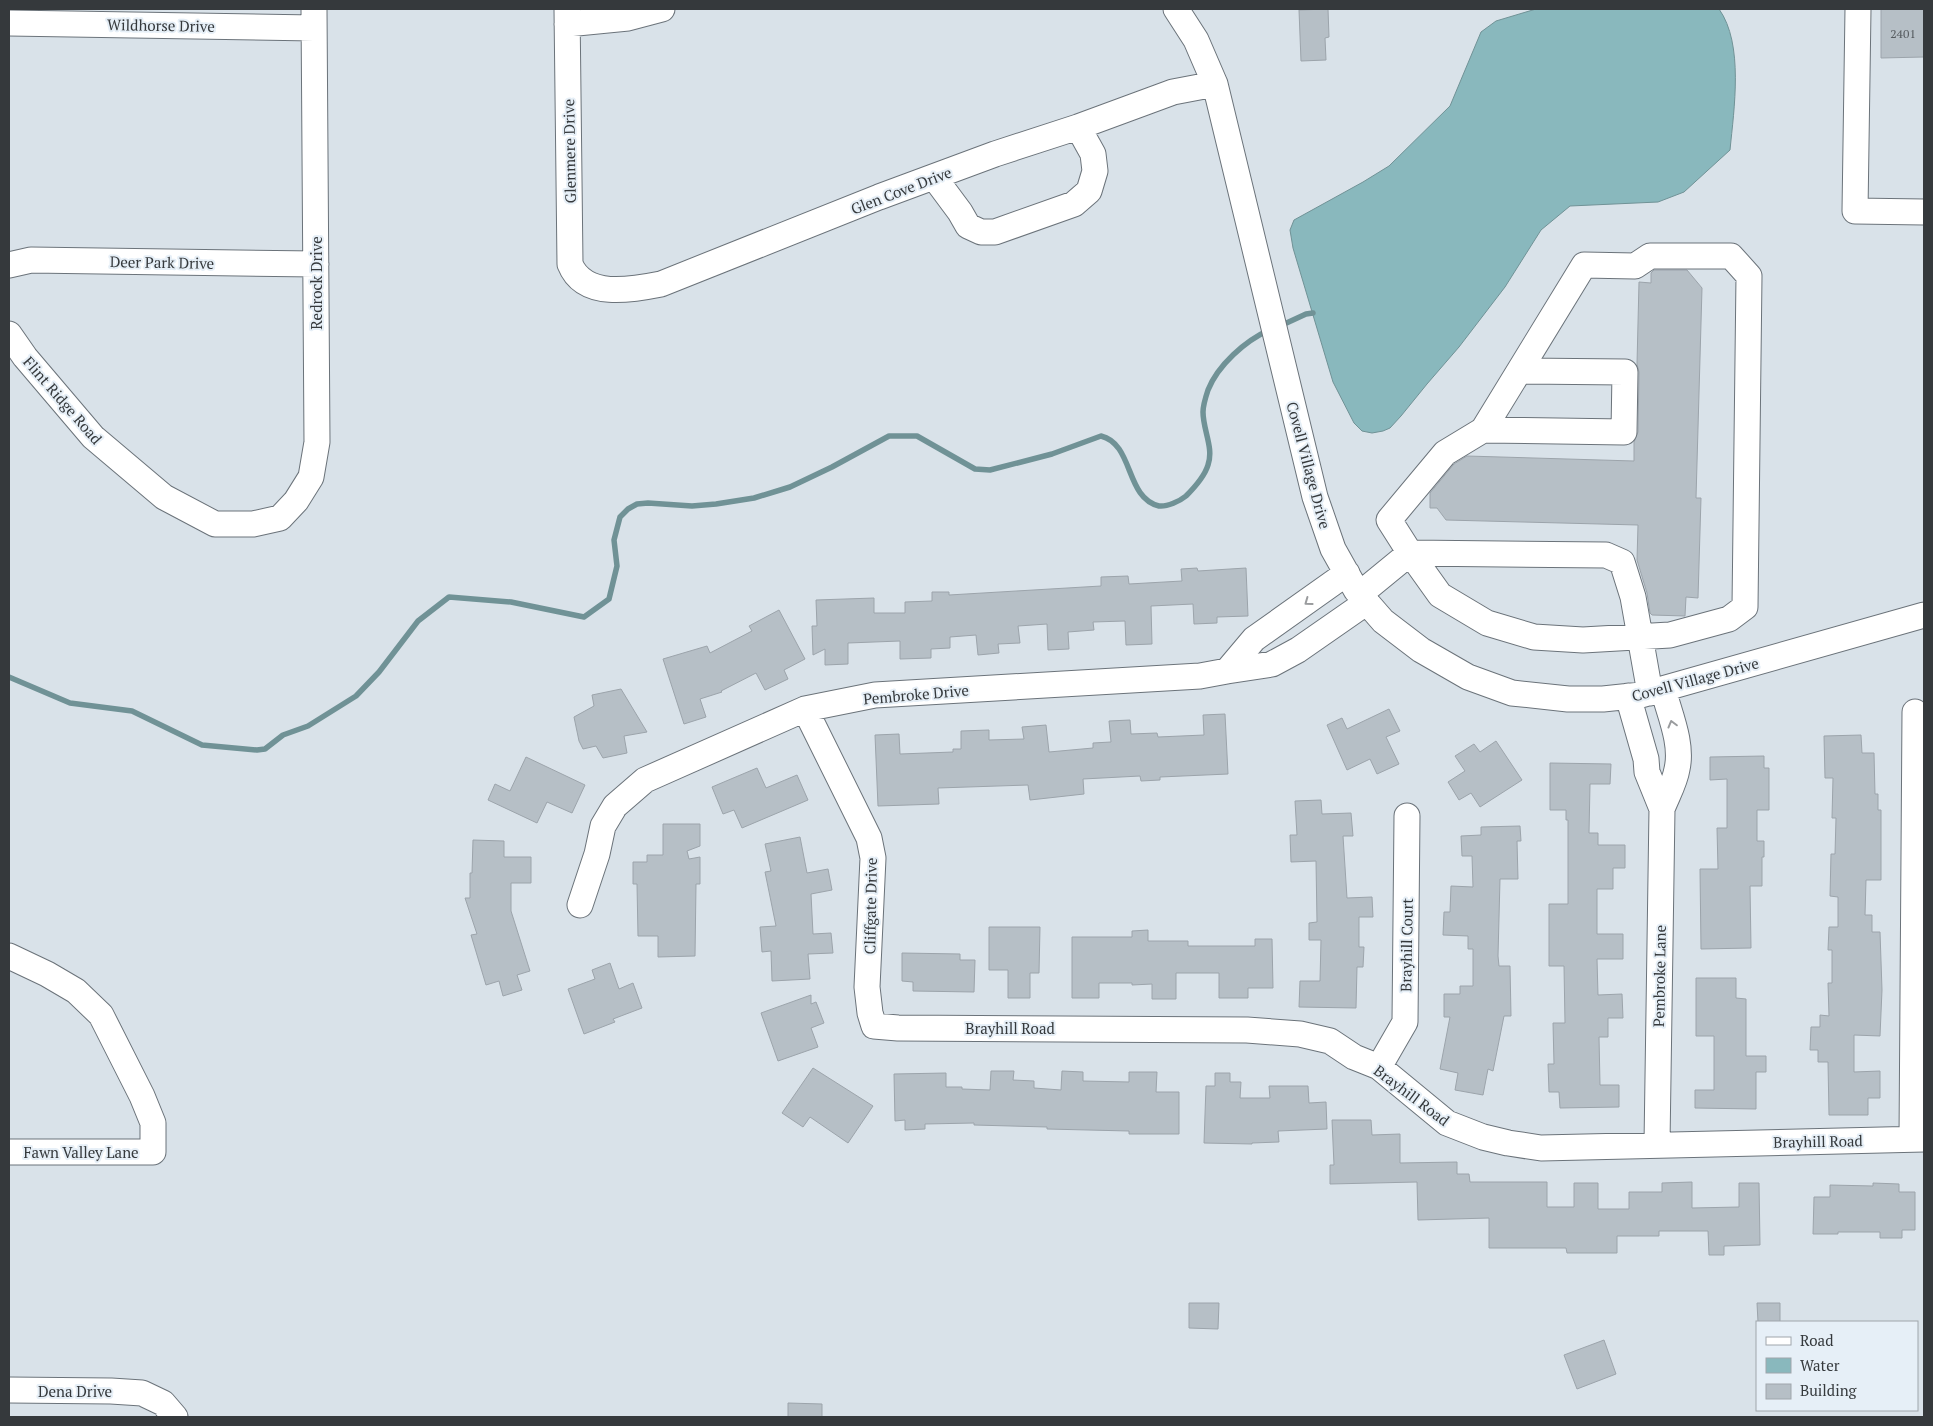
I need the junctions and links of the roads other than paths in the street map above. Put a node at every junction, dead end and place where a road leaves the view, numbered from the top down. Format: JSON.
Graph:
{"nodes":[{"id":1,"x":662,"y":9,"type":"edge"},
{"id":2,"x":1176,"y":9,"type":"edge"},
{"id":3,"x":1858,"y":9,"type":"edge"},
{"id":4,"x":567,"y":16,"type":"edge"},
{"id":5,"x":314,"y":18,"type":"edge"},
{"id":6,"x":9,"y":23,"type":"edge"},
{"id":7,"x":1215,"y":84,"type":"junction"},
{"id":8,"x":1078,"y":127,"type":"junction"},
{"id":9,"x":934,"y":177,"type":"junction"},
{"id":10,"x":1924,"y":212,"type":"edge"},
{"id":11,"x":316,"y":264,"type":"junction"},
{"id":12,"x":9,"y":265,"type":"edge"},
{"id":13,"x":588,"y":284,"type":"joint"},
{"id":14,"x":9,"y":334,"type":"edge"},
{"id":15,"x":1520,"y":371,"type":"junction"},
{"id":16,"x":1483,"y":430,"type":"junction"},
{"id":17,"x":253,"y":524,"type":"joint"},
{"id":18,"x":1410,"y":553,"type":"junction"},
{"id":19,"x":1347,"y":573,"type":"junction"},
{"id":20,"x":1363,"y":598,"type":"junction"},
{"id":21,"x":1924,"y":615,"type":"edge"},
{"id":22,"x":1278,"y":623,"type":"junction"},
{"id":23,"x":1639,"y":637,"type":"junction"},
{"id":24,"x":1298,"y":650,"type":"junction"},
{"id":25,"x":1227,"y":671,"type":"junction"},
{"id":26,"x":1647,"y":693,"type":"junction"},
{"id":27,"x":805,"y":709,"type":"junction"},
{"id":28,"x":1915,"y":712,"type":"dead end"},
{"id":29,"x":1678,"y":752,"type":"junction"},
{"id":30,"x":1646,"y":759,"type":"junction"},
{"id":31,"x":1662,"y":809,"type":"junction"},
{"id":32,"x":1408,"y":816,"type":"dead end"},
{"id":33,"x":580,"y":905,"type":"dead end"},
{"id":34,"x":9,"y":956,"type":"edge"},
{"id":35,"x":874,"y":1026,"type":"joint"},
{"id":36,"x":1379,"y":1067,"type":"junction"},
{"id":37,"x":1918,"y":1139,"type":"edge"},
{"id":38,"x":1657,"y":1144,"type":"junction"},
{"id":39,"x":9,"y":1152,"type":"edge"},
{"id":40,"x":9,"y":1390,"type":"edge"},
{"id":41,"x":176,"y":1417,"type":"edge"}],
"edges":[{"from":1,"to":4,"type":"street"},
{"from":2,"to":7,"type":"street","name":"Covell Village Drive"},
{"from":3,"to":10,"type":"street"},
{"from":4,"to":13,"type":"street","name":"Glenmere Drive"},
{"from":5,"to":6,"type":"street","name":"Wildhorse Drive"},
{"from":5,"to":11,"type":"street","name":"Redrock Drive"},
{"from":7,"to":8,"type":"street","name":"Glen Cove Drive"},
{"from":7,"to":19,"type":"street","name":"Covell Village Drive"},
{"from":8,"to":9,"type":"street","name":"Glen Cove Drive"},
{"from":8,"to":9,"type":"street"},
{"from":9,"to":13,"type":"street","name":"Glen Cove Drive"},
{"from":11,"to":12,"type":"street","name":"Deer Park Drive"},
{"from":11,"to":17,"type":"street","name":"Redrock Drive"},
{"from":14,"to":17,"type":"street","name":"Flint Ridge Road"},
{"from":15,"to":16,"type":"street"},
{"from":15,"to":16,"type":"street"},
{"from":15,"to":23,"type":"street"},
{"from":16,"to":18,"type":"street"},
{"from":18,"to":20,"type":"street","name":"Pembroke Drive"},
{"from":18,"to":23,"type":"street"},
{"from":18,"to":23,"type":"street"},
{"from":19,"to":20,"type":"street","name":"Covell Village Drive"},
{"from":19,"to":22,"type":"street","one_way":true},
{"from":20,"to":24,"type":"street","name":"Pembroke Drive"},
{"from":20,"to":26,"type":"street","name":"Covell Village Drive"},
{"from":21,"to":26,"type":"street","name":"Covell Village Drive"},
{"from":22,"to":24,"type":"street"},
{"from":22,"to":25,"type":"street"},
{"from":23,"to":26,"type":"street"},
{"from":24,"to":25,"type":"street","name":"Pembroke Drive"},
{"from":25,"to":27,"type":"street","name":"Pembroke Drive"},
{"from":29,"to":26,"type":"street","name":"Pembroke Lane","one_way":true},
{"from":26,"to":30,"type":"street","name":"Pembroke Lane"},
{"from":27,"to":33,"type":"street","name":"Pembroke Drive"},
{"from":27,"to":35,"type":"street","name":"Cliffgate Drive"},
{"from":28,"to":37,"type":"street"},
{"from":29,"to":30,"type":"street"},
{"from":29,"to":31,"type":"street","name":"Pembroke Lane"},
{"from":30,"to":31,"type":"street","name":"Pembroke Lane"},
{"from":31,"to":38,"type":"street","name":"Pembroke Lane"},
{"from":32,"to":36,"type":"street","name":"Brayhill Court"},
{"from":34,"to":39,"type":"street","name":"Fawn Valley Lane"},
{"from":35,"to":36,"type":"street","name":"Brayhill Road"},
{"from":36,"to":38,"type":"street","name":"Brayhill Road"},
{"from":37,"to":38,"type":"street","name":"Brayhill Road"},
{"from":40,"to":41,"type":"street","name":"Dena Drive"}]}
